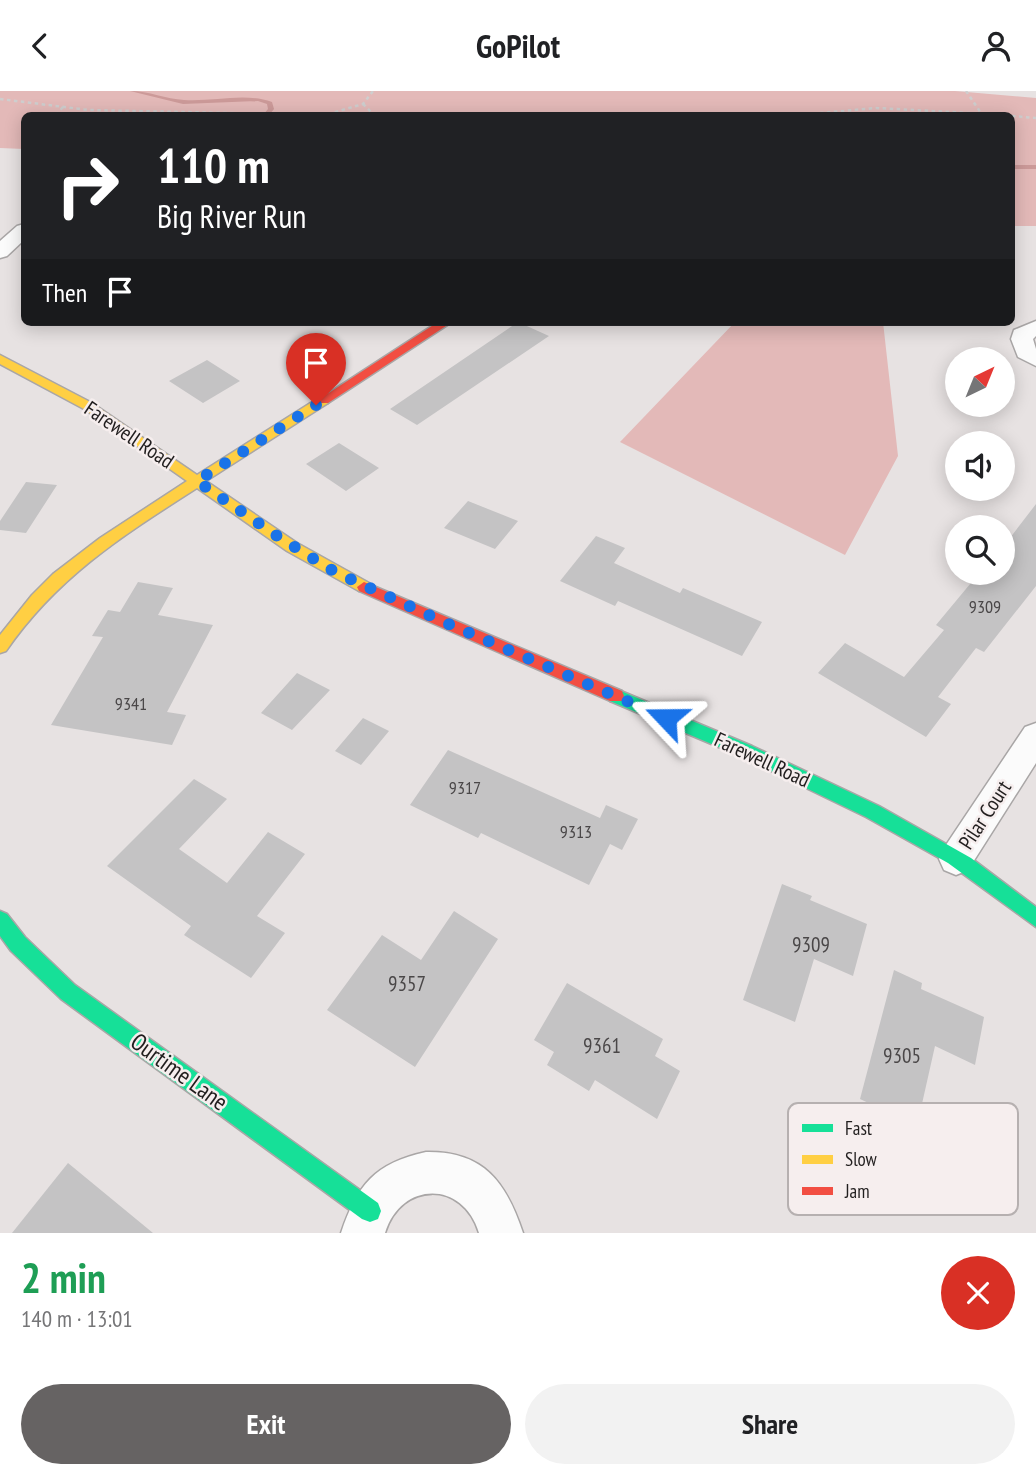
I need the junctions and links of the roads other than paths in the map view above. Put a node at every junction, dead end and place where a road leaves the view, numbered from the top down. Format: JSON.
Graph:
{"nodes":[{"id":1,"x":21,"y":223,"type":"edge"},
{"id":2,"x":0,"y":252,"type":"edge"},
{"id":3,"x":440,"y":326,"type":"edge"},
{"id":4,"x":1036,"y":328,"type":"edge"},
{"id":5,"x":0,"y":359,"type":"edge"},
{"id":6,"x":1036,"y":359,"type":"edge"},
{"id":7,"x":197,"y":481,"type":"junction"},
{"id":8,"x":0,"y":647,"type":"edge"},
{"id":9,"x":1036,"y":736,"type":"edge"},
{"id":10,"x":957,"y":859,"type":"junction"},
{"id":11,"x":1036,"y":918,"type":"edge"},
{"id":12,"x":0,"y":920,"type":"edge"},
{"id":13,"x":367,"y":1222,"type":"edge"},
{"id":14,"x":501,"y":1233,"type":"edge"}],
"edges":[{"from":1,"to":2,"type":"street"},
{"from":3,"to":7,"type":"street"},
{"from":4,"to":6,"type":"street"},
{"from":5,"to":7,"type":"street","name":"Farewell Road"},
{"from":7,"to":8,"type":"street"},
{"from":7,"to":10,"type":"street","name":"Farewell Road"},
{"from":9,"to":10,"type":"street","name":"Pilar Court"},
{"from":10,"to":11,"type":"street","name":"Farewell Road"},
{"from":12,"to":13,"type":"street","name":"Ourtime Lane"},
{"from":13,"to":14,"type":"street","name":"Ourtime Lane"}]}
